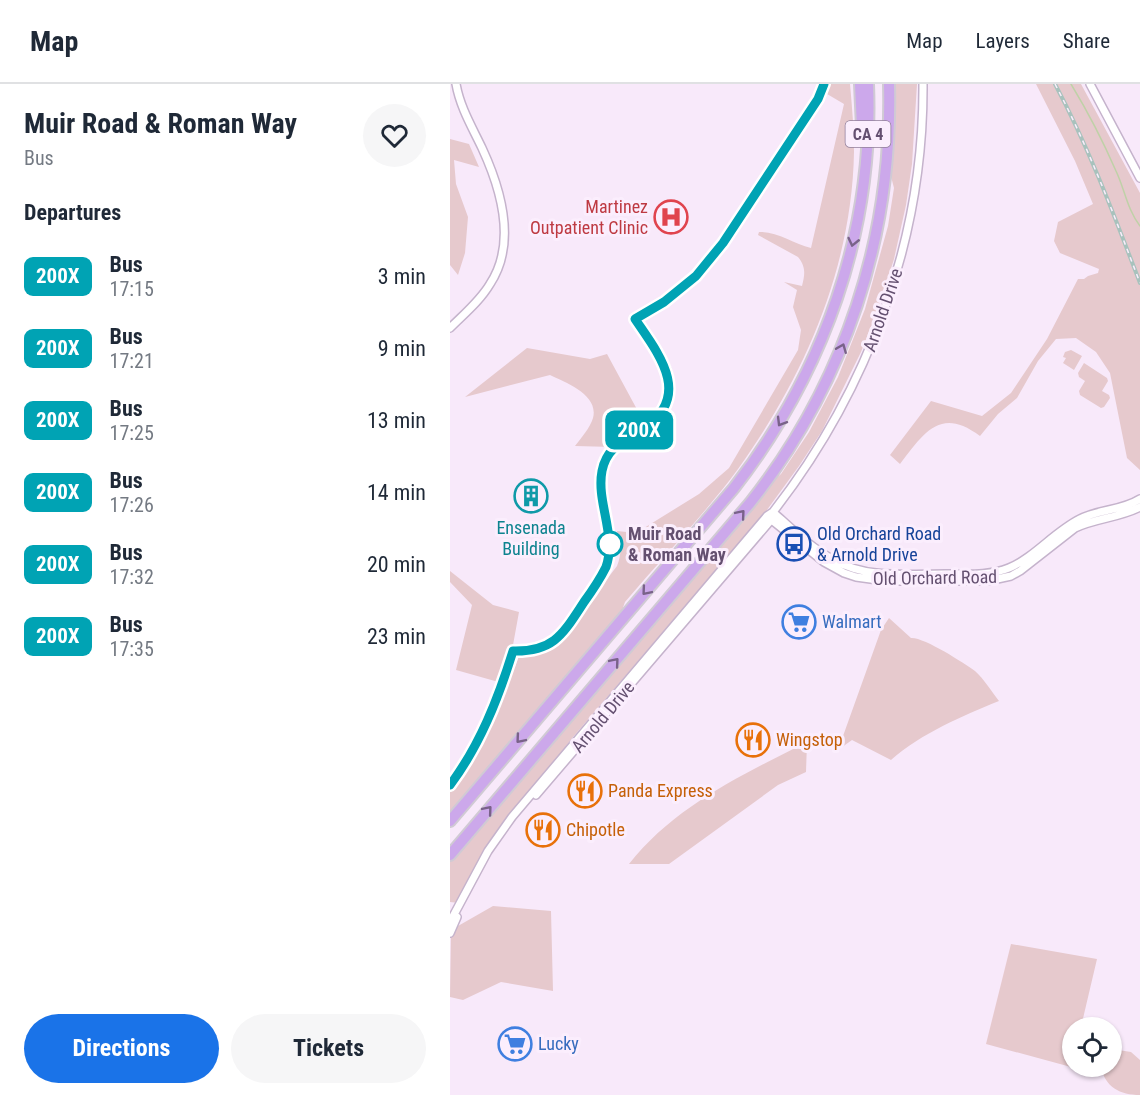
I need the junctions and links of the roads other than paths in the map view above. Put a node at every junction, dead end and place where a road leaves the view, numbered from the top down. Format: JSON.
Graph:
{"nodes":[{"id":1,"x":456,"y":84,"type":"edge"},
{"id":2,"x":824,"y":84,"type":"edge"},
{"id":3,"x":860,"y":84,"type":"edge"},
{"id":4,"x":868,"y":84,"type":"edge"},
{"id":5,"x":890,"y":84,"type":"edge"},
{"id":6,"x":923,"y":84,"type":"edge"},
{"id":7,"x":1090,"y":84,"type":"edge"},
{"id":8,"x":1140,"y":178,"type":"edge"},
{"id":9,"x":864,"y":184,"type":"junction"},
{"id":10,"x":450,"y":328,"type":"edge"},
{"id":11,"x":1140,"y":499,"type":"edge"},
{"id":12,"x":1140,"y":507,"type":"edge"},
{"id":13,"x":770,"y":516,"type":"junction"},
{"id":14,"x":450,"y":785,"type":"edge"},
{"id":15,"x":450,"y":821,"type":"edge"},
{"id":16,"x":450,"y":855,"type":"edge"},
{"id":17,"x":450,"y":922,"type":"edge"},
{"id":18,"x":450,"y":933,"type":"edge"}],
"edges":[{"from":1,"to":10,"type":"street"},
{"from":2,"to":14,"type":"street"},
{"from":3,"to":9,"type":"highway"},
{"from":4,"to":9,"type":"highway","number":"CA 4"},
{"from":16,"to":5,"type":"highway","number":"CA 4","one_way":true},
{"from":6,"to":13,"type":"street","name":"Arnold Drive"},
{"from":7,"to":8,"type":"street"},
{"from":9,"to":15,"type":"highway","number":"CA 4","one_way":true},
{"from":11,"to":13,"type":"street","name":"Old Orchard Road"},
{"from":12,"to":13,"type":"street","name":"Old Orchard Road"},
{"from":13,"to":17,"type":"street","name":"Arnold Drive"},
{"from":13,"to":18,"type":"street","name":"Arnold Drive"}]}
